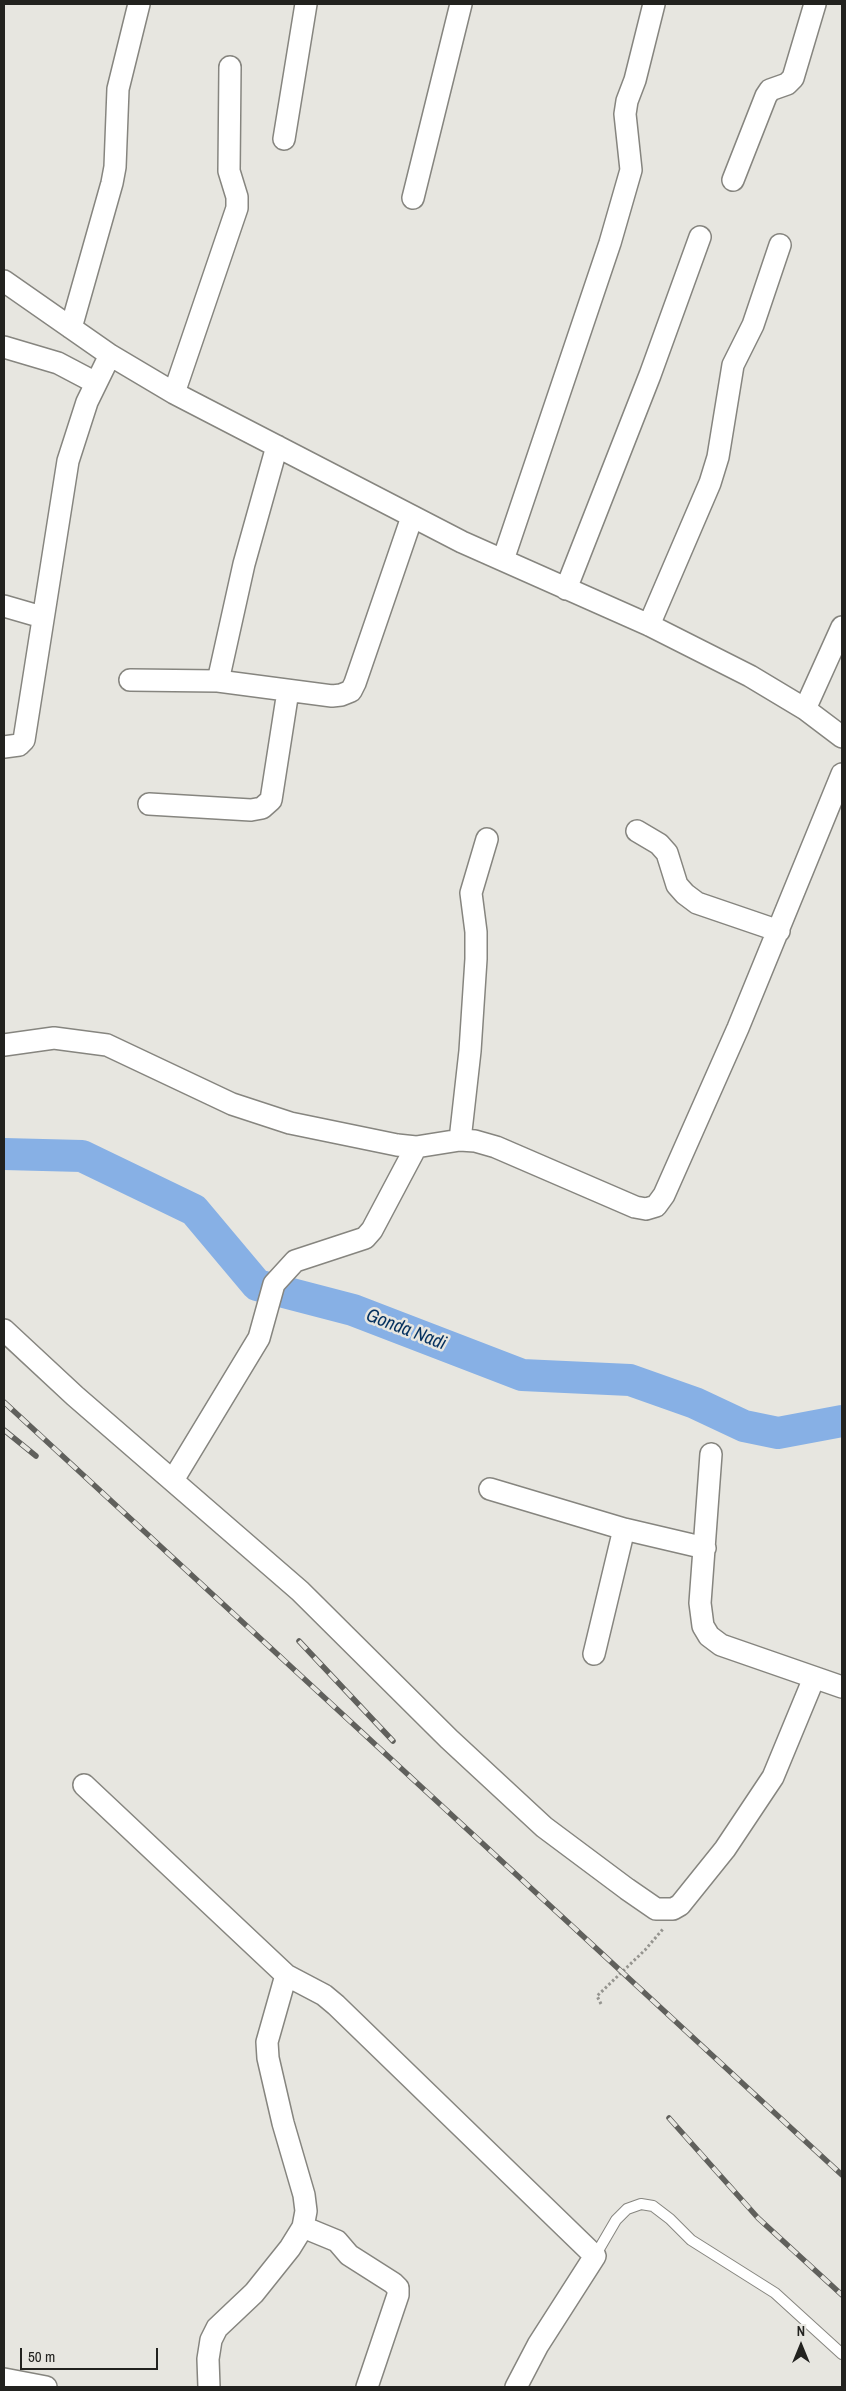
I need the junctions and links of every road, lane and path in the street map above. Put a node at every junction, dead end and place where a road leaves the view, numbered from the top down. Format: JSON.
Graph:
{"nodes":[{"id":1,"x":138,"y":4,"type":"edge"},
{"id":2,"x":306,"y":4,"type":"edge"},
{"id":3,"x":461,"y":4,"type":"edge"},
{"id":4,"x":654,"y":4,"type":"edge"},
{"id":5,"x":815,"y":4,"type":"edge"},
{"id":6,"x":230,"y":67,"type":"dead end"},
{"id":7,"x":284,"y":139,"type":"dead end"},
{"id":8,"x":734,"y":180,"type":"dead end"},
{"id":9,"x":413,"y":198,"type":"dead end"},
{"id":10,"x":700,"y":238,"type":"dead end"},
{"id":11,"x":780,"y":245,"type":"dead end"},
{"id":12,"x":4,"y":281,"type":"edge"},
{"id":13,"x":71,"y":328,"type":"junction"},
{"id":14,"x":4,"y":346,"type":"edge"},
{"id":15,"x":110,"y":355,"type":"junction"},
{"id":16,"x":96,"y":382,"type":"junction"},
{"id":17,"x":174,"y":393,"type":"junction"},
{"id":18,"x":277,"y":446,"type":"junction"},
{"id":19,"x":412,"y":516,"type":"junction"},
{"id":20,"x":502,"y":560,"type":"junction"},
{"id":21,"x":566,"y":589,"type":"junction"},
{"id":22,"x":4,"y":606,"type":"edge"},
{"id":23,"x":42,"y":617,"type":"junction"},
{"id":24,"x":649,"y":625,"type":"junction"},
{"id":25,"x":842,"y":627,"type":"edge"},
{"id":26,"x":130,"y":680,"type":"dead end"},
{"id":27,"x":218,"y":681,"type":"junction"},
{"id":28,"x":288,"y":691,"type":"junction"},
{"id":29,"x":805,"y":709,"type":"junction"},
{"id":30,"x":842,"y":737,"type":"edge"},
{"id":31,"x":4,"y":747,"type":"edge"},
{"id":32,"x":842,"y":774,"type":"edge"},
{"id":33,"x":149,"y":804,"type":"dead end"},
{"id":34,"x":637,"y":831,"type":"dead end"},
{"id":35,"x":487,"y":839,"type":"dead end"},
{"id":36,"x":778,"y":930,"type":"junction"},
{"id":37,"x":4,"y":1046,"type":"edge"},
{"id":38,"x":460,"y":1140,"type":"junction"},
{"id":39,"x":416,"y":1147,"type":"junction"},
{"id":40,"x":4,"y":1330,"type":"edge"},
{"id":41,"x":711,"y":1454,"type":"dead end"},
{"id":42,"x":173,"y":1480,"type":"junction"},
{"id":43,"x":490,"y":1489,"type":"dead end"},
{"id":44,"x":624,"y":1530,"type":"junction"},
{"id":45,"x":705,"y":1548,"type":"junction"},
{"id":46,"x":594,"y":1654,"type":"dead end"},
{"id":47,"x":814,"y":1678,"type":"junction"},
{"id":48,"x":842,"y":1687,"type":"edge"},
{"id":49,"x":84,"y":1785,"type":"dead end"},
{"id":50,"x":673,"y":1909,"type":"junction"},
{"id":51,"x":286,"y":1975,"type":"junction"},
{"id":52,"x":601,"y":2004,"type":"dead end"},
{"id":53,"x":303,"y":2227,"type":"junction"},
{"id":54,"x":595,"y":2256,"type":"junction"},
{"id":55,"x":842,"y":2354,"type":"edge"},
{"id":56,"x":4,"y":2379,"type":"edge"},
{"id":57,"x":46,"y":2387,"type":"edge"},
{"id":58,"x":209,"y":2387,"type":"edge"},
{"id":59,"x":367,"y":2387,"type":"edge"},
{"id":60,"x":516,"y":2387,"type":"edge"}],
"edges":[{"from":1,"to":13,"type":"street"},
{"from":2,"to":7,"type":"street"},
{"from":3,"to":9,"type":"street"},
{"from":4,"to":20,"type":"street"},
{"from":5,"to":8,"type":"street"},
{"from":6,"to":17,"type":"street"},
{"from":10,"to":21,"type":"street"},
{"from":11,"to":24,"type":"street"},
{"from":12,"to":13,"type":"street"},
{"from":13,"to":15,"type":"street"},
{"from":14,"to":16,"type":"street"},
{"from":15,"to":16,"type":"street"},
{"from":15,"to":17,"type":"street"},
{"from":16,"to":23,"type":"street"},
{"from":17,"to":18,"type":"street"},
{"from":18,"to":19,"type":"street"},
{"from":18,"to":27,"type":"street"},
{"from":19,"to":20,"type":"street"},
{"from":19,"to":28,"type":"street"},
{"from":20,"to":21,"type":"street"},
{"from":21,"to":24,"type":"street"},
{"from":22,"to":23,"type":"street"},
{"from":23,"to":31,"type":"street"},
{"from":24,"to":29,"type":"street"},
{"from":25,"to":29,"type":"street"},
{"from":26,"to":27,"type":"street"},
{"from":27,"to":28,"type":"street"},
{"from":28,"to":33,"type":"street"},
{"from":29,"to":30,"type":"street"},
{"from":32,"to":36,"type":"street"},
{"from":34,"to":36,"type":"street"},
{"from":35,"to":38,"type":"street"},
{"from":36,"to":38,"type":"street"},
{"from":37,"to":39,"type":"street"},
{"from":38,"to":39,"type":"street"},
{"from":39,"to":42,"type":"street"},
{"from":40,"to":42,"type":"street"},
{"from":41,"to":45,"type":"street"},
{"from":42,"to":50,"type":"street"},
{"from":43,"to":44,"type":"street"},
{"from":44,"to":45,"type":"street"},
{"from":44,"to":46,"type":"street"},
{"from":45,"to":47,"type":"street"},
{"from":47,"to":48,"type":"street"},
{"from":47,"to":50,"type":"street"},
{"from":49,"to":51,"type":"street"},
{"from":50,"to":52,"type":"path"},
{"from":51,"to":53,"type":"street"},
{"from":51,"to":54,"type":"street"},
{"from":53,"to":58,"type":"street"},
{"from":53,"to":59,"type":"street"},
{"from":54,"to":55,"type":"lane"},
{"from":54,"to":60,"type":"street"},
{"from":56,"to":57,"type":"street"}]}
